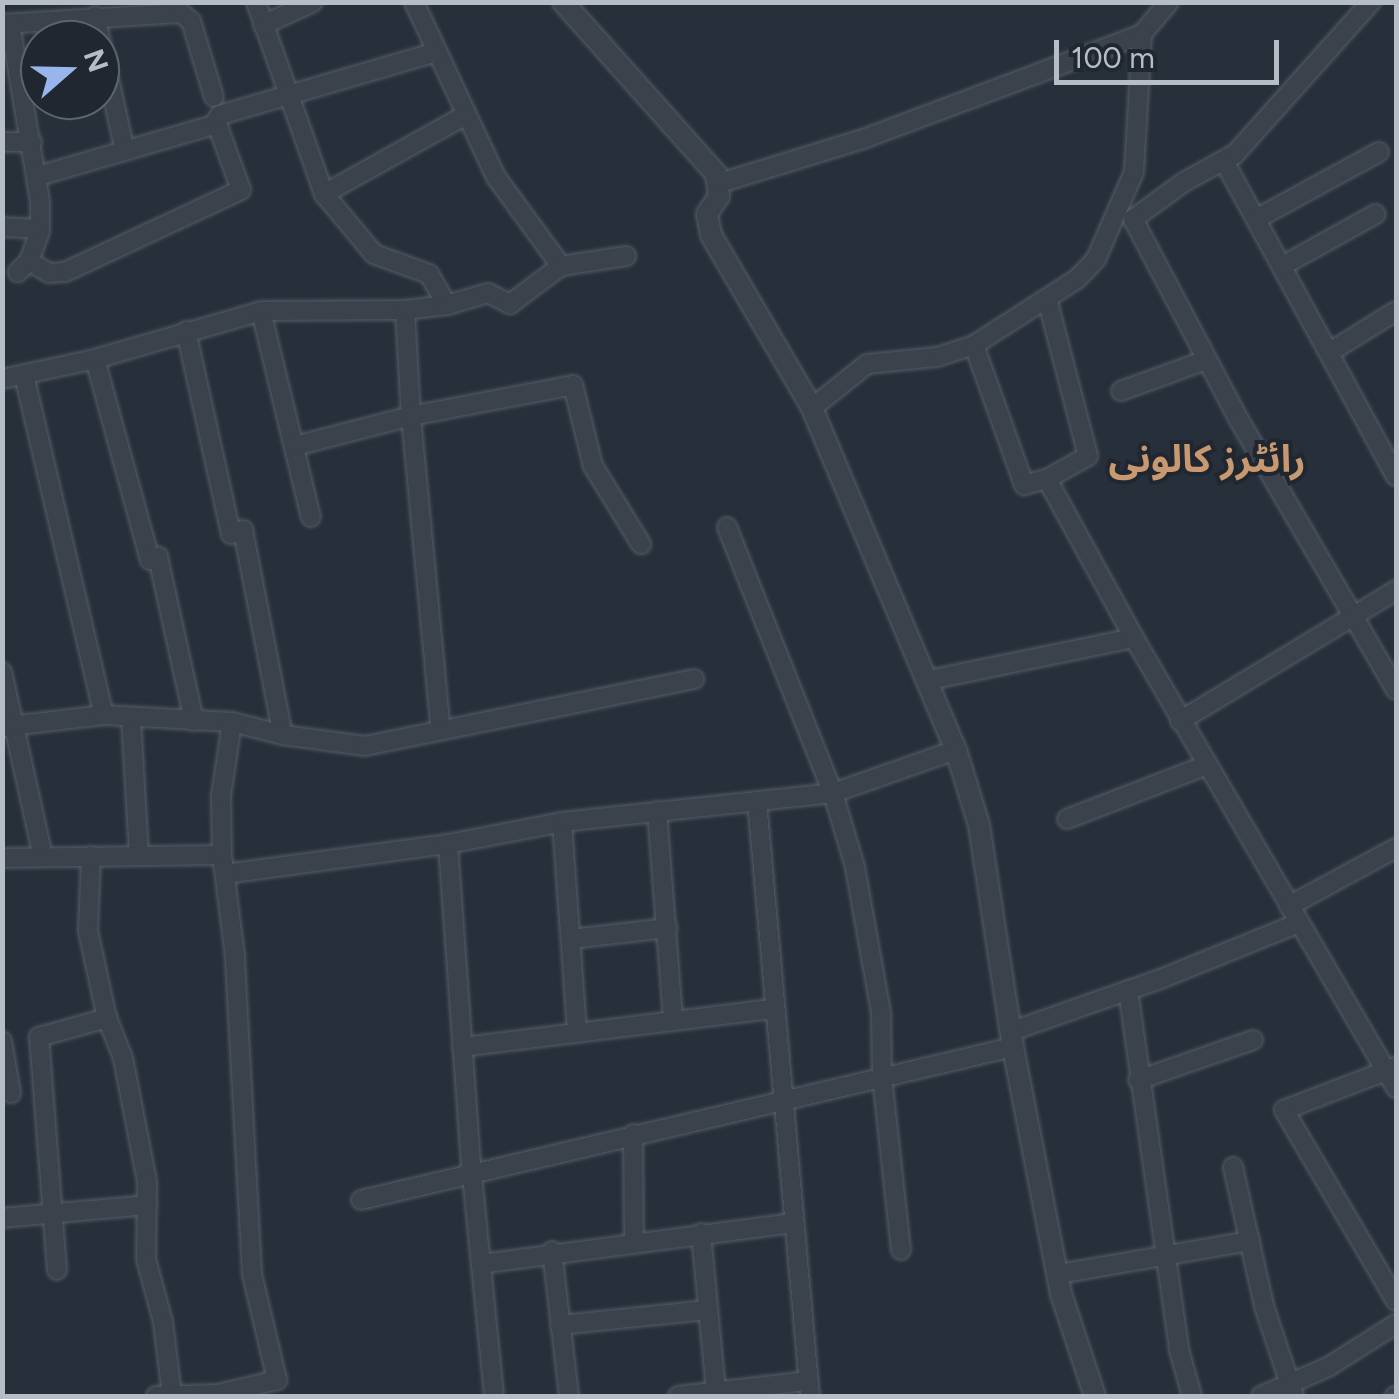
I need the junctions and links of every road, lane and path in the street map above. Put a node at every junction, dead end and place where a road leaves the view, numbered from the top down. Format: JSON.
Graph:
{"nodes":[{"id":1,"x":256,"y":2,"type":"edge"},
{"id":2,"x":313,"y":2,"type":"edge"},
{"id":3,"x":414,"y":2,"type":"edge"},
{"id":4,"x":562,"y":2,"type":"edge"},
{"id":5,"x":1169,"y":2,"type":"edge"},
{"id":6,"x":1371,"y":2,"type":"edge"},
{"id":7,"x":95,"y":16,"type":"junction"},
{"id":8,"x":6,"y":24,"type":"edge"},
{"id":9,"x":263,"y":25,"type":"junction"},
{"id":10,"x":1142,"y":34,"type":"junction"},
{"id":11,"x":437,"y":52,"type":"junction"},
{"id":12,"x":286,"y":96,"type":"junction"},
{"id":13,"x":214,"y":97,"type":"dead end"},
{"id":14,"x":466,"y":114,"type":"junction"},
{"id":15,"x":218,"y":124,"type":"junction"},
{"id":16,"x":2,"y":142,"type":"edge"},
{"id":17,"x":32,"y":142,"type":"junction"},
{"id":18,"x":125,"y":151,"type":"junction"},
{"id":19,"x":1379,"y":152,"type":"dead end"},
{"id":20,"x":1224,"y":161,"type":"junction"},
{"id":21,"x":38,"y":176,"type":"junction"},
{"id":22,"x":720,"y":184,"type":"junction"},
{"id":23,"x":324,"y":194,"type":"junction"},
{"id":24,"x":1376,"y":214,"type":"dead end"},
{"id":25,"x":1256,"y":219,"type":"junction"},
{"id":26,"x":2,"y":228,"type":"edge"},
{"id":27,"x":38,"y":229,"type":"dead end"},
{"id":28,"x":626,"y":256,"type":"dead end"},
{"id":29,"x":561,"y":266,"type":"junction"},
{"id":30,"x":1282,"y":266,"type":"junction"},
{"id":31,"x":1047,"y":299,"type":"junction"},
{"id":32,"x":447,"y":305,"type":"junction"},
{"id":33,"x":405,"y":310,"type":"junction"},
{"id":34,"x":261,"y":311,"type":"junction"},
{"id":35,"x":1396,"y":311,"type":"edge"},
{"id":36,"x":186,"y":330,"type":"junction"},
{"id":37,"x":974,"y":344,"type":"junction"},
{"id":38,"x":1330,"y":352,"type":"junction"},
{"id":39,"x":95,"y":359,"type":"junction"},
{"id":40,"x":1206,"y":360,"type":"junction"},
{"id":41,"x":24,"y":374,"type":"junction"},
{"id":42,"x":2,"y":379,"type":"edge"},
{"id":43,"x":1122,"y":391,"type":"dead end"},
{"id":44,"x":812,"y":408,"type":"junction"},
{"id":45,"x":410,"y":416,"type":"junction"},
{"id":46,"x":296,"y":446,"type":"junction"},
{"id":47,"x":1396,"y":476,"type":"edge"},
{"id":48,"x":1047,"y":480,"type":"junction"},
{"id":49,"x":311,"y":517,"type":"dead end"},
{"id":50,"x":727,"y":527,"type":"dead end"},
{"id":51,"x":642,"y":544,"type":"dead end"},
{"id":52,"x":1396,"y":590,"type":"edge"},
{"id":53,"x":1352,"y":617,"type":"junction"},
{"id":54,"x":1134,"y":638,"type":"junction"},
{"id":55,"x":2,"y":672,"type":"edge"},
{"id":56,"x":694,"y":679,"type":"dead end"},
{"id":57,"x":929,"y":680,"type":"junction"},
{"id":58,"x":1396,"y":690,"type":"edge"},
{"id":59,"x":104,"y":716,"type":"junction"},
{"id":60,"x":131,"y":717,"type":"junction"},
{"id":61,"x":194,"y":720,"type":"junction"},
{"id":62,"x":232,"y":722,"type":"junction"},
{"id":63,"x":1180,"y":722,"type":"junction"},
{"id":64,"x":9,"y":726,"type":"edge"},
{"id":65,"x":442,"y":730,"type":"junction"},
{"id":66,"x":283,"y":736,"type":"junction"},
{"id":67,"x":956,"y":750,"type":"junction"},
{"id":68,"x":1207,"y":765,"type":"junction"},
{"id":69,"x":833,"y":793,"type":"junction"},
{"id":70,"x":757,"y":801,"type":"junction"},
{"id":71,"x":657,"y":811,"type":"junction"},
{"id":72,"x":1066,"y":819,"type":"dead end"},
{"id":73,"x":562,"y":822,"type":"junction"},
{"id":74,"x":448,"y":844,"type":"junction"},
{"id":75,"x":139,"y":854,"type":"junction"},
{"id":76,"x":90,"y":856,"type":"junction"},
{"id":77,"x":43,"y":857,"type":"junction"},
{"id":78,"x":1394,"y":857,"type":"edge"},
{"id":79,"x":2,"y":858,"type":"edge"},
{"id":80,"x":224,"y":864,"type":"junction"},
{"id":81,"x":1294,"y":914,"type":"junction"},
{"id":82,"x":667,"y":928,"type":"junction"},
{"id":83,"x":571,"y":938,"type":"junction"},
{"id":84,"x":1128,"y":990,"type":"junction"},
{"id":85,"x":774,"y":1009,"type":"junction"},
{"id":86,"x":107,"y":1018,"type":"junction"},
{"id":87,"x":673,"y":1020,"type":"junction"},
{"id":88,"x":577,"y":1030,"type":"junction"},
{"id":89,"x":1013,"y":1039,"type":"junction"},
{"id":90,"x":1253,"y":1040,"type":"dead end"},
{"id":91,"x":2,"y":1042,"type":"edge"},
{"id":92,"x":462,"y":1047,"type":"junction"},
{"id":93,"x":882,"y":1076,"type":"junction"},
{"id":94,"x":1393,"y":1076,"type":"edge"},
{"id":95,"x":1138,"y":1080,"type":"junction"},
{"id":96,"x":43,"y":1086,"type":"junction"},
{"id":97,"x":7,"y":1094,"type":"edge"},
{"id":98,"x":781,"y":1099,"type":"junction"},
{"id":99,"x":634,"y":1134,"type":"junction"},
{"id":100,"x":1233,"y":1167,"type":"dead end"},
{"id":101,"x":472,"y":1174,"type":"junction"},
{"id":102,"x":361,"y":1200,"type":"dead end"},
{"id":103,"x":146,"y":1206,"type":"junction"},
{"id":104,"x":54,"y":1214,"type":"junction"},
{"id":105,"x":2,"y":1218,"type":"edge"},
{"id":106,"x":792,"y":1222,"type":"junction"},
{"id":107,"x":700,"y":1233,"type":"junction"},
{"id":108,"x":1250,"y":1241,"type":"junction"},
{"id":109,"x":634,"y":1243,"type":"junction"},
{"id":110,"x":902,"y":1250,"type":"dead end"},
{"id":111,"x":552,"y":1252,"type":"junction"},
{"id":112,"x":1168,"y":1258,"type":"junction"},
{"id":113,"x":481,"y":1264,"type":"junction"},
{"id":114,"x":57,"y":1270,"type":"dead end"},
{"id":115,"x":1058,"y":1274,"type":"junction"},
{"id":116,"x":1396,"y":1300,"type":"edge"},
{"id":117,"x":708,"y":1310,"type":"junction"},
{"id":118,"x":1396,"y":1324,"type":"edge"},
{"id":119,"x":560,"y":1325,"type":"junction"},
{"id":120,"x":809,"y":1389,"type":"edge"},
{"id":121,"x":1292,"y":1390,"type":"edge"},
{"id":122,"x":716,"y":1391,"type":"junction"},
{"id":123,"x":164,"y":1396,"type":"edge"},
{"id":124,"x":494,"y":1396,"type":"edge"},
{"id":125,"x":569,"y":1396,"type":"edge"},
{"id":126,"x":690,"y":1396,"type":"edge"},
{"id":127,"x":1095,"y":1396,"type":"edge"},
{"id":128,"x":1192,"y":1396,"type":"edge"},
{"id":129,"x":1261,"y":1396,"type":"edge"}],
"edges":[{"from":1,"to":9,"type":"street"},
{"from":2,"to":9,"type":"street"},
{"from":3,"to":11,"type":"street"},
{"from":4,"to":22,"type":"street"},
{"from":5,"to":10,"type":"street"},
{"from":6,"to":20,"type":"street"},
{"from":7,"to":8,"type":"street"},
{"from":7,"to":13,"type":"street"},
{"from":7,"to":18,"type":"street"},
{"from":8,"to":17,"type":"street"},
{"from":9,"to":12,"type":"street"},
{"from":10,"to":22,"type":"street"},
{"from":10,"to":31,"type":"street"},
{"from":11,"to":12,"type":"street"},
{"from":11,"to":14,"type":"street"},
{"from":12,"to":15,"type":"street"},
{"from":12,"to":23,"type":"street"},
{"from":14,"to":23,"type":"street"},
{"from":14,"to":29,"type":"street"},
{"from":15,"to":18,"type":"street"},
{"from":15,"to":21,"type":"street"},
{"from":16,"to":17,"type":"street"},
{"from":17,"to":21,"type":"street"},
{"from":18,"to":21,"type":"street"},
{"from":19,"to":25,"type":"street"},
{"from":20,"to":25,"type":"street"},
{"from":20,"to":40,"type":"street"},
{"from":22,"to":44,"type":"street"},
{"from":23,"to":32,"type":"street"},
{"from":24,"to":30,"type":"street"},
{"from":25,"to":30,"type":"street"},
{"from":26,"to":27,"type":"street"},
{"from":28,"to":29,"type":"street"},
{"from":29,"to":32,"type":"street"},
{"from":30,"to":38,"type":"street"},
{"from":31,"to":37,"type":"street"},
{"from":31,"to":48,"type":"street"},
{"from":32,"to":33,"type":"street"},
{"from":33,"to":34,"type":"street"},
{"from":33,"to":45,"type":"street"},
{"from":34,"to":36,"type":"street"},
{"from":34,"to":46,"type":"street"},
{"from":35,"to":38,"type":"street"},
{"from":36,"to":39,"type":"street"},
{"from":36,"to":66,"type":"street"},
{"from":37,"to":44,"type":"street"},
{"from":37,"to":48,"type":"street"},
{"from":38,"to":47,"type":"street"},
{"from":39,"to":41,"type":"street"},
{"from":39,"to":61,"type":"street"},
{"from":40,"to":43,"type":"street"},
{"from":40,"to":53,"type":"street"},
{"from":41,"to":42,"type":"street"},
{"from":41,"to":59,"type":"street"},
{"from":44,"to":57,"type":"street"},
{"from":45,"to":46,"type":"street"},
{"from":45,"to":51,"type":"street"},
{"from":45,"to":65,"type":"street"},
{"from":46,"to":49,"type":"street"},
{"from":48,"to":54,"type":"street"},
{"from":50,"to":69,"type":"street"},
{"from":52,"to":53,"type":"street"},
{"from":53,"to":58,"type":"street"},
{"from":53,"to":63,"type":"street"},
{"from":54,"to":57,"type":"street"},
{"from":54,"to":63,"type":"street"},
{"from":55,"to":64,"type":"street"},
{"from":56,"to":65,"type":"street"},
{"from":57,"to":67,"type":"street"},
{"from":59,"to":60,"type":"street"},
{"from":59,"to":64,"type":"street"},
{"from":60,"to":61,"type":"street"},
{"from":60,"to":75,"type":"street"},
{"from":61,"to":62,"type":"street"},
{"from":62,"to":66,"type":"street"},
{"from":62,"to":80,"type":"street"},
{"from":63,"to":68,"type":"street"},
{"from":64,"to":77,"type":"street"},
{"from":65,"to":66,"type":"street"},
{"from":67,"to":69,"type":"street"},
{"from":67,"to":89,"type":"street"},
{"from":68,"to":72,"type":"street"},
{"from":68,"to":81,"type":"street"},
{"from":69,"to":70,"type":"street"},
{"from":69,"to":93,"type":"street"},
{"from":70,"to":71,"type":"street"},
{"from":70,"to":85,"type":"street"},
{"from":71,"to":73,"type":"street"},
{"from":71,"to":82,"type":"street"},
{"from":73,"to":74,"type":"street"},
{"from":73,"to":83,"type":"street"},
{"from":74,"to":80,"type":"street"},
{"from":74,"to":92,"type":"street"},
{"from":75,"to":76,"type":"street"},
{"from":75,"to":80,"type":"street"},
{"from":76,"to":77,"type":"street"},
{"from":76,"to":86,"type":"street"},
{"from":77,"to":79,"type":"street"},
{"from":78,"to":81,"type":"street"},
{"from":80,"to":123,"type":"street"},
{"from":81,"to":84,"type":"street"},
{"from":81,"to":94,"type":"street"},
{"from":82,"to":83,"type":"street"},
{"from":82,"to":87,"type":"street"},
{"from":83,"to":88,"type":"street"},
{"from":84,"to":89,"type":"street"},
{"from":84,"to":95,"type":"street"},
{"from":85,"to":87,"type":"street"},
{"from":85,"to":98,"type":"street"},
{"from":86,"to":96,"type":"street"},
{"from":86,"to":103,"type":"street"},
{"from":87,"to":88,"type":"street"},
{"from":88,"to":92,"type":"street"},
{"from":89,"to":93,"type":"street"},
{"from":89,"to":115,"type":"street"},
{"from":90,"to":95,"type":"street"},
{"from":91,"to":97,"type":"street"},
{"from":92,"to":101,"type":"street"},
{"from":93,"to":98,"type":"street"},
{"from":93,"to":110,"type":"street"},
{"from":94,"to":116,"type":"street"},
{"from":95,"to":112,"type":"street"},
{"from":96,"to":97,"type":"street"},
{"from":96,"to":104,"type":"street"},
{"from":98,"to":99,"type":"street"},
{"from":98,"to":106,"type":"street"},
{"from":99,"to":101,"type":"street"},
{"from":99,"to":109,"type":"street"},
{"from":100,"to":108,"type":"street"},
{"from":101,"to":102,"type":"street"},
{"from":101,"to":113,"type":"street"},
{"from":103,"to":104,"type":"street"},
{"from":103,"to":123,"type":"street"},
{"from":104,"to":105,"type":"street"},
{"from":104,"to":114,"type":"street"},
{"from":106,"to":107,"type":"street"},
{"from":106,"to":120,"type":"street"},
{"from":107,"to":109,"type":"street"},
{"from":107,"to":117,"type":"street"},
{"from":108,"to":112,"type":"street"},
{"from":108,"to":121,"type":"street"},
{"from":109,"to":111,"type":"street"},
{"from":111,"to":113,"type":"street"},
{"from":111,"to":119,"type":"street"},
{"from":112,"to":115,"type":"street"},
{"from":112,"to":128,"type":"street"},
{"from":113,"to":124,"type":"street"},
{"from":115,"to":127,"type":"street"},
{"from":117,"to":119,"type":"street"},
{"from":117,"to":122,"type":"street"},
{"from":118,"to":121,"type":"street"},
{"from":119,"to":125,"type":"street"},
{"from":120,"to":122,"type":"street"},
{"from":121,"to":129,"type":"street"},
{"from":122,"to":126,"type":"street"}]}
